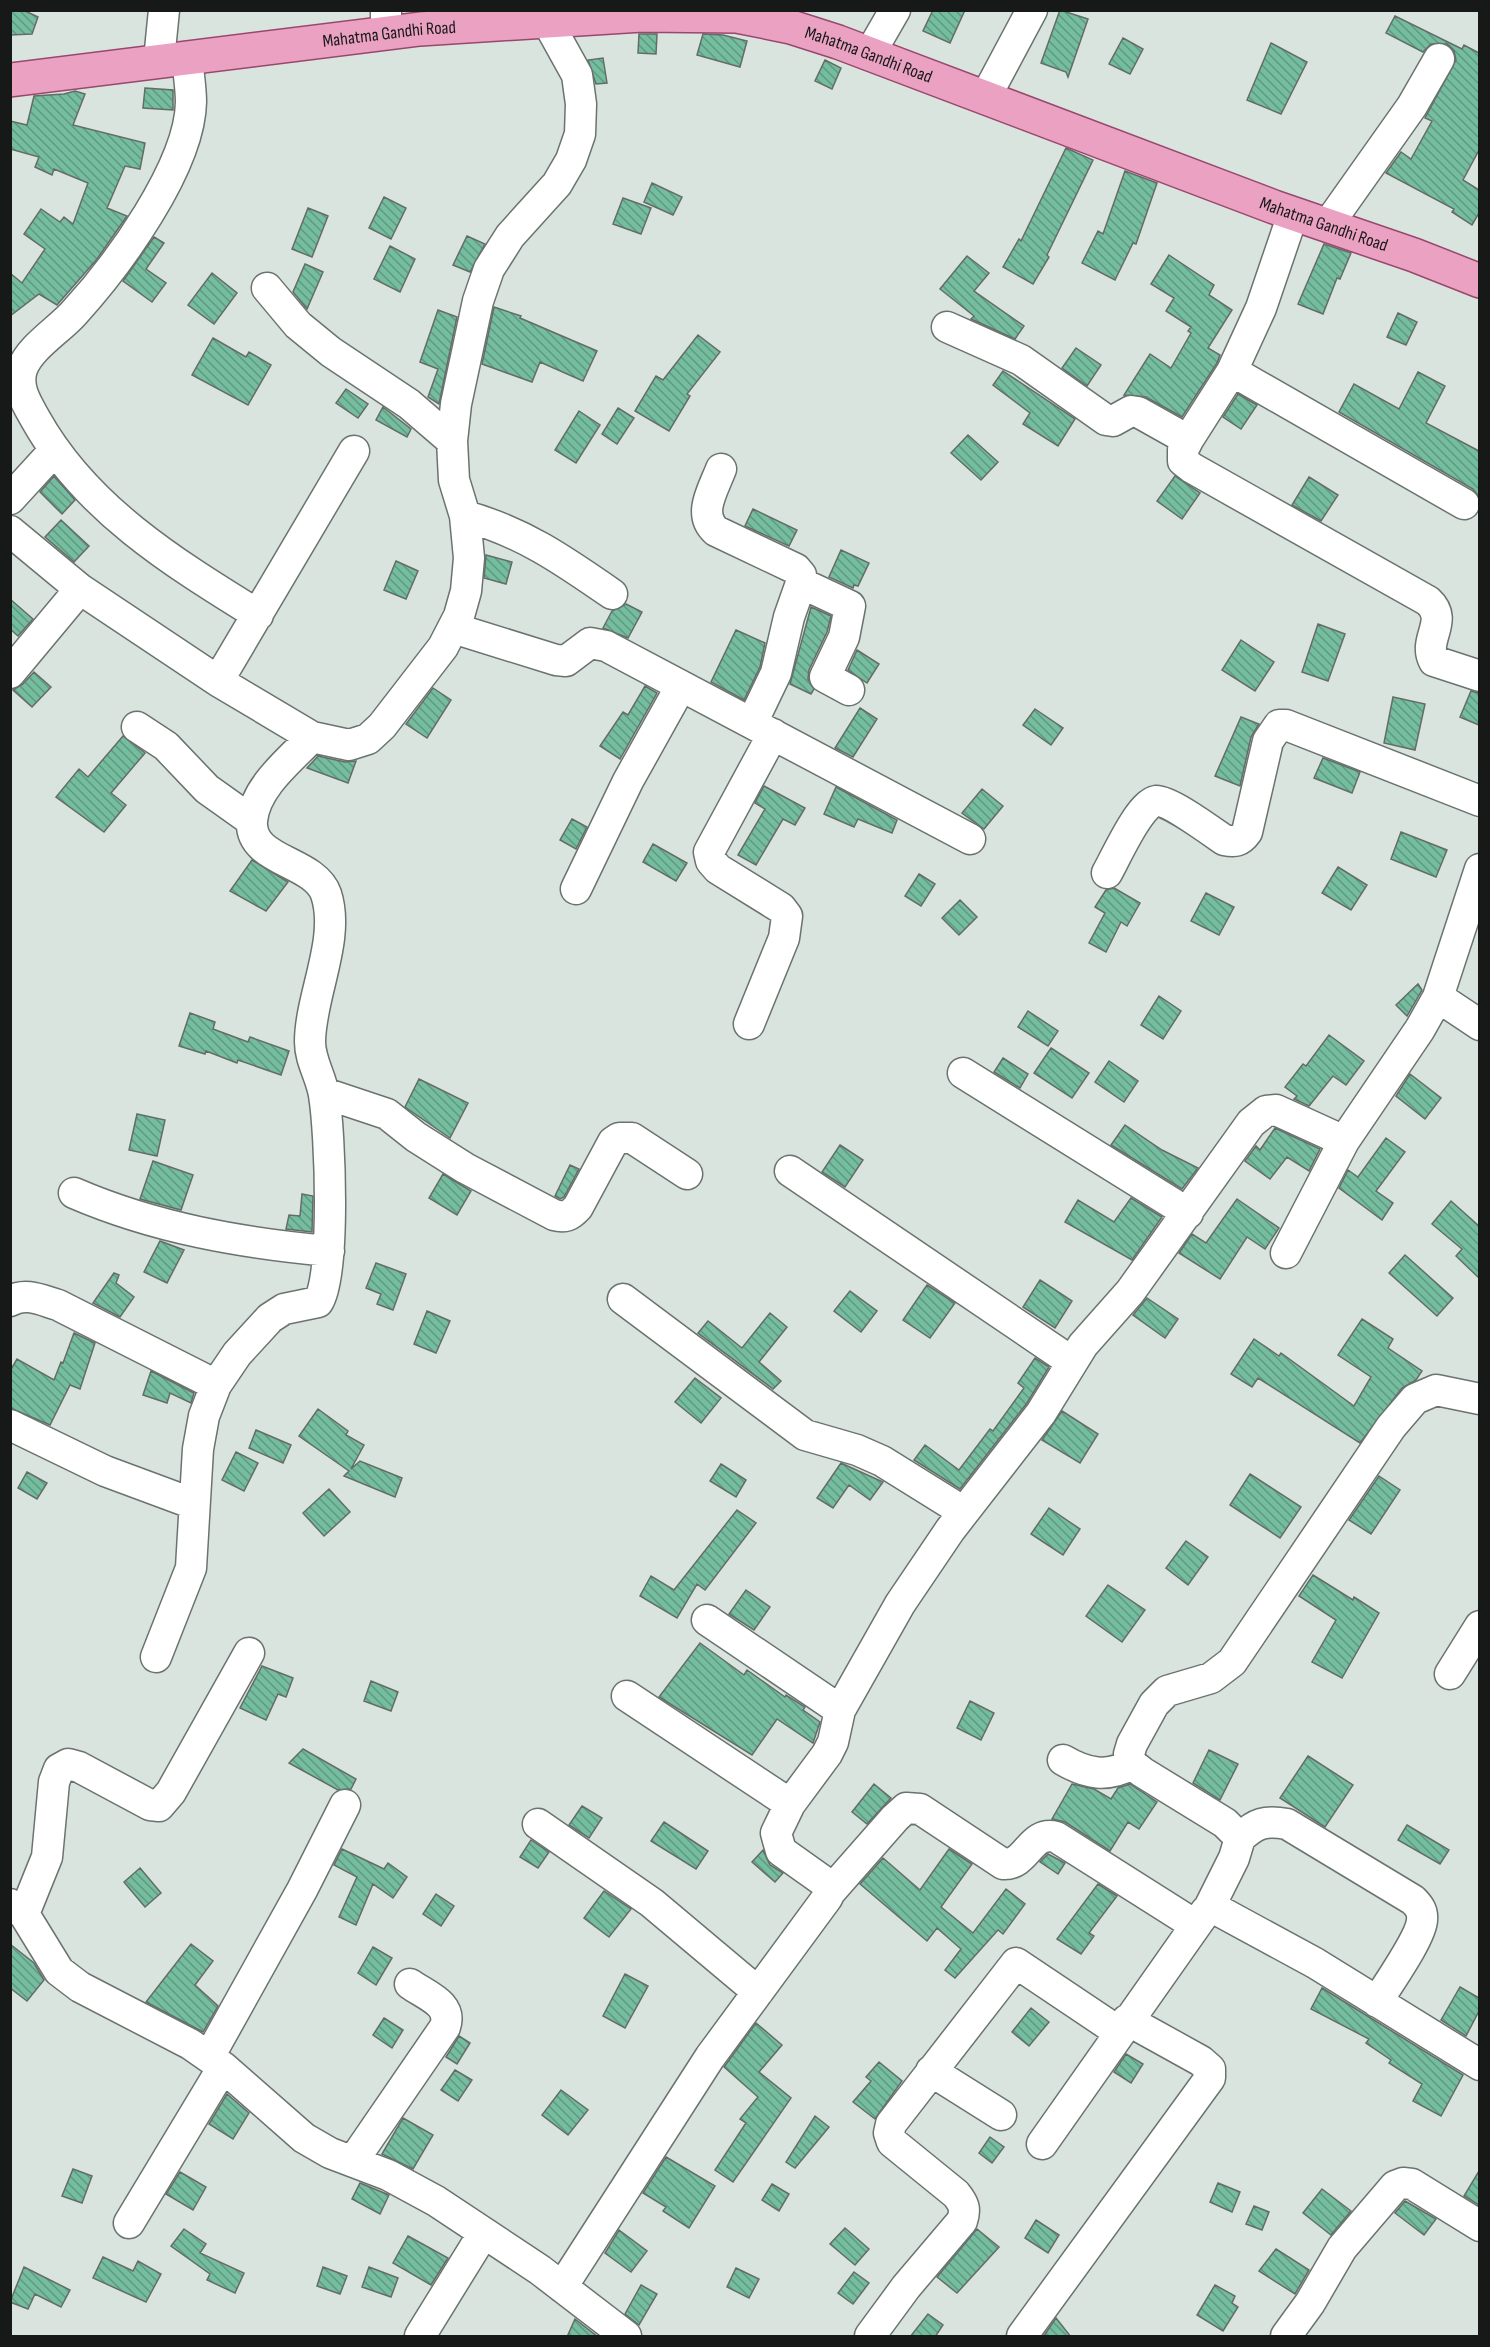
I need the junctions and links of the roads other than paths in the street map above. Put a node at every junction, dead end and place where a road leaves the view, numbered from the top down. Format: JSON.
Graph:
{"nodes":[{"id":1,"x":164,"y":10,"type":"edge"},
{"id":2,"x":895,"y":10,"type":"edge"},
{"id":3,"x":1032,"y":10,"type":"edge"},
{"id":4,"x":642,"y":13,"type":"edge"},
{"id":5,"x":776,"y":17,"type":"edge"},
{"id":6,"x":547,"y":21,"type":"junction"},
{"id":7,"x":386,"y":22,"type":"edge"},
{"id":8,"x":869,"y":55,"type":"junction"},
{"id":9,"x":173,"y":58,"type":"junction"},
{"id":10,"x":1439,"y":59,"type":"dead end"},
{"id":11,"x":10,"y":80,"type":"edge"},
{"id":12,"x":985,"y":98,"type":"junction"},
{"id":13,"x":1293,"y":214,"type":"junction"},
{"id":14,"x":1327,"y":226,"type":"junction"},
{"id":15,"x":1479,"y":279,"type":"edge"},
{"id":16,"x":267,"y":288,"type":"dead end"},
{"id":17,"x":948,"y":327,"type":"dead end"},
{"id":18,"x":1232,"y":371,"type":"junction"},
{"id":19,"x":1188,"y":440,"type":"junction"},
{"id":20,"x":452,"y":441,"type":"junction"},
{"id":21,"x":54,"y":451,"type":"junction"},
{"id":22,"x":354,"y":451,"type":"dead end"},
{"id":23,"x":721,"y":470,"type":"dead end"},
{"id":24,"x":10,"y":499,"type":"edge"},
{"id":25,"x":1464,"y":504,"type":"dead end"},
{"id":26,"x":465,"y":516,"type":"junction"},
{"id":27,"x":10,"y":531,"type":"edge"},
{"id":28,"x":801,"y":584,"type":"junction"},
{"id":29,"x":80,"y":589,"type":"junction"},
{"id":30,"x":612,"y":594,"type":"dead end"},
{"id":31,"x":258,"y":615,"type":"junction"},
{"id":32,"x":453,"y":628,"type":"junction"},
{"id":33,"x":10,"y":674,"type":"edge"},
{"id":34,"x":1479,"y":676,"type":"edge"},
{"id":35,"x":218,"y":681,"type":"junction"},
{"id":36,"x":681,"y":686,"type":"junction"},
{"id":37,"x":849,"y":690,"type":"dead end"},
{"id":38,"x":137,"y":727,"type":"dead end"},
{"id":39,"x":763,"y":729,"type":"junction"},
{"id":40,"x":312,"y":737,"type":"junction"},
{"id":41,"x":1479,"y":801,"type":"edge"},
{"id":42,"x":252,"y":821,"type":"junction"},
{"id":43,"x":970,"y":840,"type":"dead end"},
{"id":44,"x":1479,"y":870,"type":"edge"},
{"id":45,"x":1107,"y":873,"type":"dead end"},
{"id":46,"x":576,"y":889,"type":"dead end"},
{"id":47,"x":1438,"y":997,"type":"junction"},
{"id":48,"x":749,"y":1024,"type":"dead end"},
{"id":49,"x":1479,"y":1025,"type":"edge"},
{"id":50,"x":963,"y":1073,"type":"dead end"},
{"id":51,"x":324,"y":1093,"type":"junction"},
{"id":52,"x":1344,"y":1141,"type":"junction"},
{"id":53,"x":790,"y":1171,"type":"dead end"},
{"id":54,"x":687,"y":1174,"type":"dead end"},
{"id":55,"x":74,"y":1193,"type":"dead end"},
{"id":56,"x":1188,"y":1214,"type":"junction"},
{"id":57,"x":329,"y":1251,"type":"junction"},
{"id":58,"x":1286,"y":1253,"type":"dead end"},
{"id":59,"x":623,"y":1299,"type":"dead end"},
{"id":60,"x":10,"y":1301,"type":"edge"},
{"id":61,"x":1072,"y":1362,"type":"junction"},
{"id":62,"x":216,"y":1386,"type":"junction"},
{"id":63,"x":1479,"y":1399,"type":"edge"},
{"id":64,"x":10,"y":1425,"type":"edge"},
{"id":65,"x":194,"y":1504,"type":"junction"},
{"id":66,"x":964,"y":1512,"type":"junction"},
{"id":67,"x":707,"y":1620,"type":"dead end"},
{"id":68,"x":1479,"y":1626,"type":"edge"},
{"id":69,"x":249,"y":1653,"type":"dead end"},
{"id":70,"x":156,"y":1657,"type":"dead end"},
{"id":71,"x":1450,"y":1674,"type":"dead end"},
{"id":72,"x":627,"y":1696,"type":"dead end"},
{"id":73,"x":840,"y":1710,"type":"junction"},
{"id":74,"x":1063,"y":1760,"type":"dead end"},
{"id":75,"x":1132,"y":1764,"type":"junction"},
{"id":76,"x":790,"y":1804,"type":"junction"},
{"id":77,"x":345,"y":1805,"type":"dead end"},
{"id":78,"x":538,"y":1824,"type":"dead end"},
{"id":79,"x":1240,"y":1838,"type":"junction"},
{"id":80,"x":830,"y":1892,"type":"junction"},
{"id":81,"x":17,"y":1909,"type":"edge"},
{"id":82,"x":1203,"y":1916,"type":"junction"},
{"id":83,"x":410,"y":1984,"type":"dead end"},
{"id":84,"x":758,"y":1992,"type":"junction"},
{"id":85,"x":1377,"y":2002,"type":"junction"},
{"id":86,"x":1123,"y":2026,"type":"junction"},
{"id":87,"x":216,"y":2062,"type":"junction"},
{"id":88,"x":1479,"y":2065,"type":"edge"},
{"id":89,"x":931,"y":2071,"type":"junction"},
{"id":90,"x":1001,"y":2115,"type":"dead end"},
{"id":91,"x":1042,"y":2144,"type":"dead end"},
{"id":92,"x":353,"y":2161,"type":"junction"},
{"id":93,"x":129,"y":2223,"type":"dead end"},
{"id":94,"x":1479,"y":2226,"type":"edge"},
{"id":95,"x":483,"y":2234,"type":"junction"},
{"id":96,"x":562,"y":2287,"type":"junction"},
{"id":97,"x":420,"y":2337,"type":"edge"},
{"id":98,"x":626,"y":2337,"type":"edge"},
{"id":99,"x":870,"y":2337,"type":"edge"},
{"id":100,"x":1022,"y":2337,"type":"edge"},
{"id":101,"x":1286,"y":2337,"type":"edge"}],
"edges":[{"from":1,"to":9,"type":"street"},
{"from":2,"to":8,"type":"street"},
{"from":3,"to":12,"type":"street"},
{"from":4,"to":5,"type":"main road","name":"Mahatma Gandhi Road"},
{"from":4,"to":6,"type":"main road","name":"Mahatma Gandhi Road"},
{"from":5,"to":8,"type":"main road","name":"Mahatma Gandhi Road"},
{"from":6,"to":7,"type":"main road","name":"Mahatma Gandhi Road"},
{"from":6,"to":20,"type":"street"},
{"from":7,"to":9,"type":"main road","name":"Mahatma Gandhi Road"},
{"from":8,"to":12,"type":"main road","name":"Mahatma Gandhi Road"},
{"from":9,"to":11,"type":"main road","name":"Mahatma Gandhi Road"},
{"from":9,"to":21,"type":"street"},
{"from":10,"to":14,"type":"street"},
{"from":12,"to":13,"type":"main road","name":"Mahatma Gandhi Road"},
{"from":13,"to":14,"type":"main road","name":"Mahatma Gandhi Road"},
{"from":13,"to":18,"type":"street"},
{"from":14,"to":15,"type":"main road","name":"Mahatma Gandhi Road"},
{"from":16,"to":20,"type":"street"},
{"from":17,"to":19,"type":"street"},
{"from":18,"to":19,"type":"street"},
{"from":18,"to":25,"type":"street"},
{"from":19,"to":34,"type":"street"},
{"from":20,"to":26,"type":"street"},
{"from":21,"to":24,"type":"street"},
{"from":21,"to":31,"type":"street"},
{"from":22,"to":31,"type":"street"},
{"from":23,"to":28,"type":"street"},
{"from":26,"to":30,"type":"street"},
{"from":26,"to":32,"type":"street"},
{"from":27,"to":29,"type":"street"},
{"from":28,"to":37,"type":"street"},
{"from":28,"to":39,"type":"street"},
{"from":29,"to":33,"type":"street"},
{"from":29,"to":35,"type":"street"},
{"from":31,"to":35,"type":"street"},
{"from":32,"to":36,"type":"street"},
{"from":32,"to":40,"type":"street"},
{"from":35,"to":40,"type":"street"},
{"from":36,"to":39,"type":"street"},
{"from":36,"to":46,"type":"street"},
{"from":38,"to":42,"type":"street"},
{"from":39,"to":43,"type":"street"},
{"from":39,"to":48,"type":"street"},
{"from":40,"to":42,"type":"street"},
{"from":41,"to":45,"type":"street"},
{"from":42,"to":51,"type":"street"},
{"from":44,"to":47,"type":"street"},
{"from":47,"to":49,"type":"street"},
{"from":47,"to":52,"type":"street"},
{"from":50,"to":56,"type":"street"},
{"from":51,"to":54,"type":"street"},
{"from":51,"to":57,"type":"street"},
{"from":52,"to":56,"type":"street"},
{"from":52,"to":58,"type":"street"},
{"from":53,"to":61,"type":"street"},
{"from":55,"to":57,"type":"street"},
{"from":56,"to":61,"type":"street"},
{"from":57,"to":62,"type":"street"},
{"from":59,"to":66,"type":"street"},
{"from":60,"to":62,"type":"street"},
{"from":61,"to":66,"type":"street"},
{"from":62,"to":65,"type":"street"},
{"from":63,"to":75,"type":"street"},
{"from":64,"to":65,"type":"street"},
{"from":65,"to":70,"type":"street"},
{"from":66,"to":73,"type":"street"},
{"from":67,"to":73,"type":"street"},
{"from":68,"to":71,"type":"street"},
{"from":69,"to":81,"type":"street"},
{"from":72,"to":76,"type":"street"},
{"from":73,"to":76,"type":"street"},
{"from":74,"to":75,"type":"street"},
{"from":75,"to":79,"type":"street"},
{"from":76,"to":80,"type":"street"},
{"from":77,"to":87,"type":"street"},
{"from":78,"to":84,"type":"street"},
{"from":79,"to":82,"type":"street"},
{"from":79,"to":85,"type":"street"},
{"from":80,"to":82,"type":"street"},
{"from":80,"to":84,"type":"street"},
{"from":81,"to":87,"type":"street"},
{"from":82,"to":85,"type":"street"},
{"from":82,"to":86,"type":"street"},
{"from":83,"to":92,"type":"street"},
{"from":84,"to":96,"type":"street"},
{"from":85,"to":88,"type":"street"},
{"from":86,"to":89,"type":"street"},
{"from":86,"to":91,"type":"street"},
{"from":86,"to":100,"type":"street"},
{"from":87,"to":92,"type":"street"},
{"from":87,"to":93,"type":"street"},
{"from":89,"to":90,"type":"street"},
{"from":89,"to":99,"type":"street"},
{"from":92,"to":95,"type":"street"},
{"from":94,"to":101,"type":"street"},
{"from":95,"to":96,"type":"street"},
{"from":95,"to":97,"type":"street"},
{"from":96,"to":98,"type":"street"}]}
